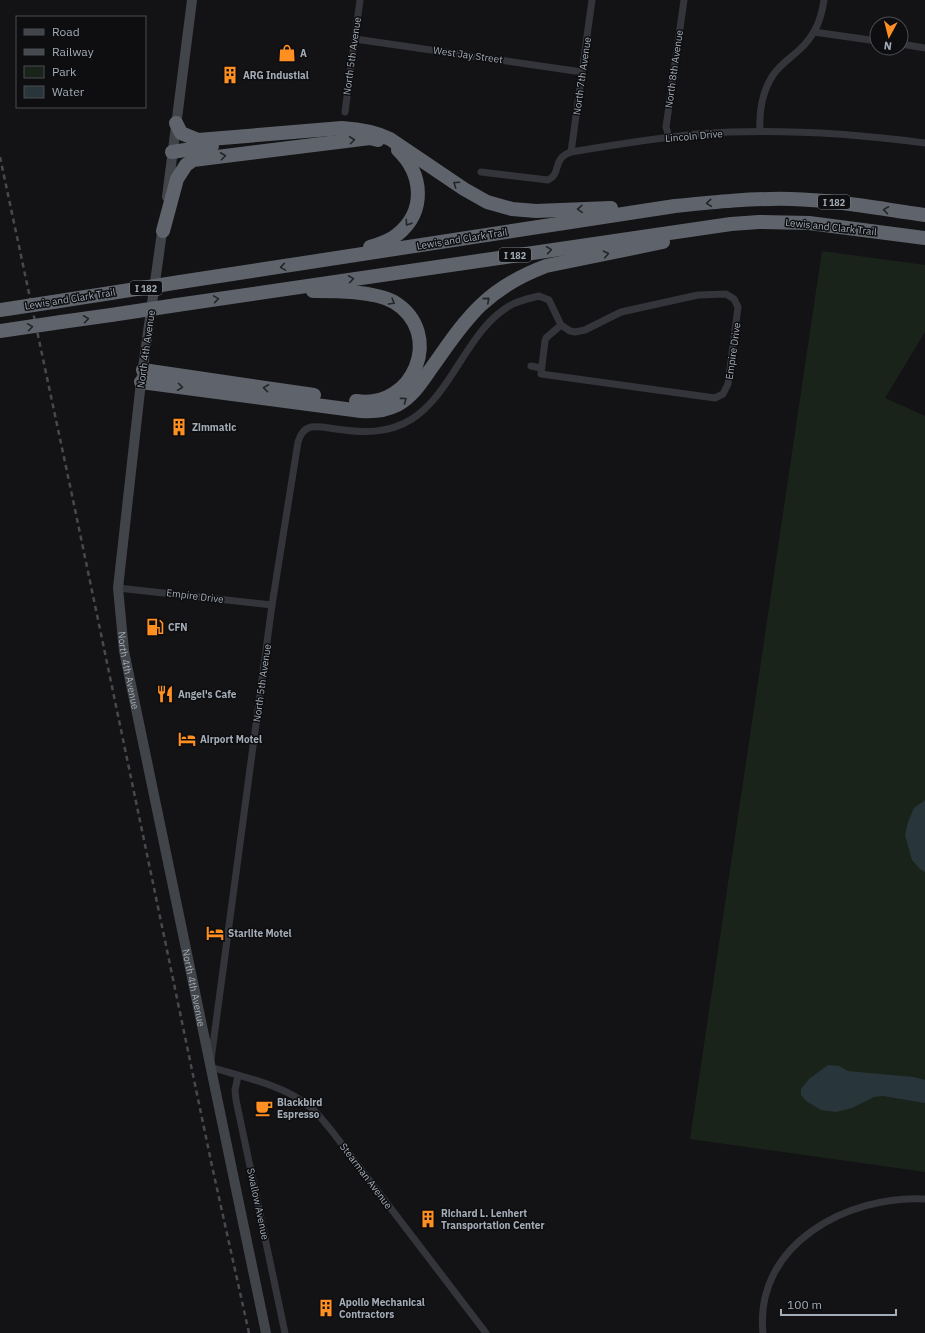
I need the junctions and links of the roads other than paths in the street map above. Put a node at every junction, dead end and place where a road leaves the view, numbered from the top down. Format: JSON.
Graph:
{"nodes":[{"id":1,"x":192,"y":0,"type":"edge"},
{"id":2,"x":360,"y":0,"type":"edge"},
{"id":3,"x":592,"y":0,"type":"edge"},
{"id":4,"x":684,"y":0,"type":"edge"},
{"id":5,"x":824,"y":0,"type":"edge"},
{"id":6,"x":814,"y":32,"type":"junction"},
{"id":7,"x":355,"y":39,"type":"junction"},
{"id":8,"x":869,"y":40,"type":"edge"},
{"id":9,"x":909,"y":45,"type":"edge"},
{"id":10,"x":925,"y":48,"type":"edge"},
{"id":11,"x":582,"y":72,"type":"junction"},
{"id":12,"x":344,"y":112,"type":"dead end"},
{"id":13,"x":176,"y":123,"type":"junction"},
{"id":14,"x":342,"y":128,"type":"junction"},
{"id":15,"x":760,"y":132,"type":"junction"},
{"id":16,"x":669,"y":138,"type":"junction"},
{"id":17,"x":925,"y":143,"type":"edge"},
{"id":18,"x":172,"y":152,"type":"junction"},
{"id":19,"x":571,"y":152,"type":"junction"},
{"id":20,"x":193,"y":160,"type":"junction"},
{"id":21,"x":481,"y":172,"type":"dead end"},
{"id":22,"x":675,"y":206,"type":"junction"},
{"id":23,"x":925,"y":215,"type":"edge"},
{"id":24,"x":759,"y":222,"type":"junction"},
{"id":25,"x":163,"y":230,"type":"junction"},
{"id":26,"x":925,"y":238,"type":"edge"},
{"id":27,"x":322,"y":261,"type":"junction"},
{"id":28,"x":271,"y":290,"type":"junction"},
{"id":29,"x":0,"y":310,"type":"edge"},
{"id":30,"x":561,"y":325,"type":"junction"},
{"id":31,"x":0,"y":331,"type":"edge"},
{"id":32,"x":531,"y":366,"type":"dead end"},
{"id":33,"x":541,"y":368,"type":"junction"},
{"id":34,"x":142,"y":376,"type":"junction"},
{"id":35,"x":118,"y":588,"type":"junction"},
{"id":36,"x":272,"y":605,"type":"junction"},
{"id":37,"x":210,"y":1067,"type":"junction"},
{"id":38,"x":238,"y":1076,"type":"junction"},
{"id":39,"x":925,"y":1199,"type":"edge"},
{"id":40,"x":266,"y":1333,"type":"edge"},
{"id":41,"x":285,"y":1333,"type":"edge"},
{"id":42,"x":486,"y":1333,"type":"edge"},
{"id":43,"x":763,"y":1333,"type":"edge"}],
"edges":[{"from":1,"to":13,"type":"main road","name":"North 4th Avenue"},
{"from":2,"to":7,"type":"street","name":"North 5th Avenue"},
{"from":3,"to":11,"type":"street","name":"North 7th Avenue"},
{"from":4,"to":16,"type":"street","name":"North 8th Avenue"},
{"from":5,"to":6,"type":"street"},
{"from":6,"to":8,"type":"street"},
{"from":6,"to":15,"type":"street"},
{"from":7,"to":11,"type":"street","name":"West Jay Street"},
{"from":7,"to":12,"type":"street","name":"North 5th Avenue"},
{"from":9,"to":10,"type":"street"},
{"from":11,"to":19,"type":"street","name":"North 7th Avenue"},
{"from":13,"to":14,"type":"highway"},
{"from":13,"to":18,"type":"main road","name":"North 4th Avenue"},
{"from":14,"to":18,"type":"highway"},
{"from":22,"to":14,"type":"highway","one_way":true},
{"from":15,"to":16,"type":"street","name":"Lincoln Drive"},
{"from":15,"to":17,"type":"street","name":"Lincoln Drive"},
{"from":16,"to":19,"type":"street","name":"Lincoln Drive"},
{"from":18,"to":20,"type":"highway"},
{"from":18,"to":25,"type":"main road","name":"North 4th Avenue"},
{"from":19,"to":21,"type":"street"},
{"from":20,"to":25,"type":"highway"},
{"from":20,"to":27,"type":"highway","one_way":true},
{"from":23,"to":22,"type":"highway","name":"Lewis and Clark Trail","number":"I 182","one_way":true},
{"from":22,"to":27,"type":"highway","name":"Lewis and Clark Trail","number":"I 182"},
{"from":24,"to":26,"type":"highway","name":"Lewis and Clark Trail","number":"I 182"},
{"from":28,"to":24,"type":"highway","name":"Lewis and Clark Trail","number":"I 182","one_way":true},
{"from":34,"to":24,"type":"highway","one_way":true},
{"from":25,"to":34,"type":"main road","name":"North 4th Avenue"},
{"from":27,"to":29,"type":"highway","name":"Lewis and Clark Trail","number":"I 182","one_way":true,"bridge":true},
{"from":31,"to":28,"type":"highway","name":"Lewis and Clark Trail","number":"I 182","one_way":true,"bridge":true},
{"from":28,"to":34,"type":"highway","one_way":true},
{"from":30,"to":33,"type":"street"},
{"from":30,"to":33,"type":"street","name":"Empire Drive"},
{"from":30,"to":36,"type":"street","name":"North 5th Avenue"},
{"from":32,"to":33,"type":"street"},
{"from":34,"to":35,"type":"main road","name":"North 4th Avenue"},
{"from":35,"to":36,"type":"street","name":"Empire Drive"},
{"from":35,"to":37,"type":"main road","name":"North 4th Avenue"},
{"from":36,"to":37,"type":"street","name":"North 5th Avenue"},
{"from":37,"to":38,"type":"street","name":"Stearman Avenue"},
{"from":37,"to":40,"type":"main road","name":"North 4th Avenue"},
{"from":38,"to":41,"type":"street","name":"Swallow Avenue"},
{"from":38,"to":42,"type":"street","name":"Stearman Avenue"},
{"from":39,"to":43,"type":"street"}]}
